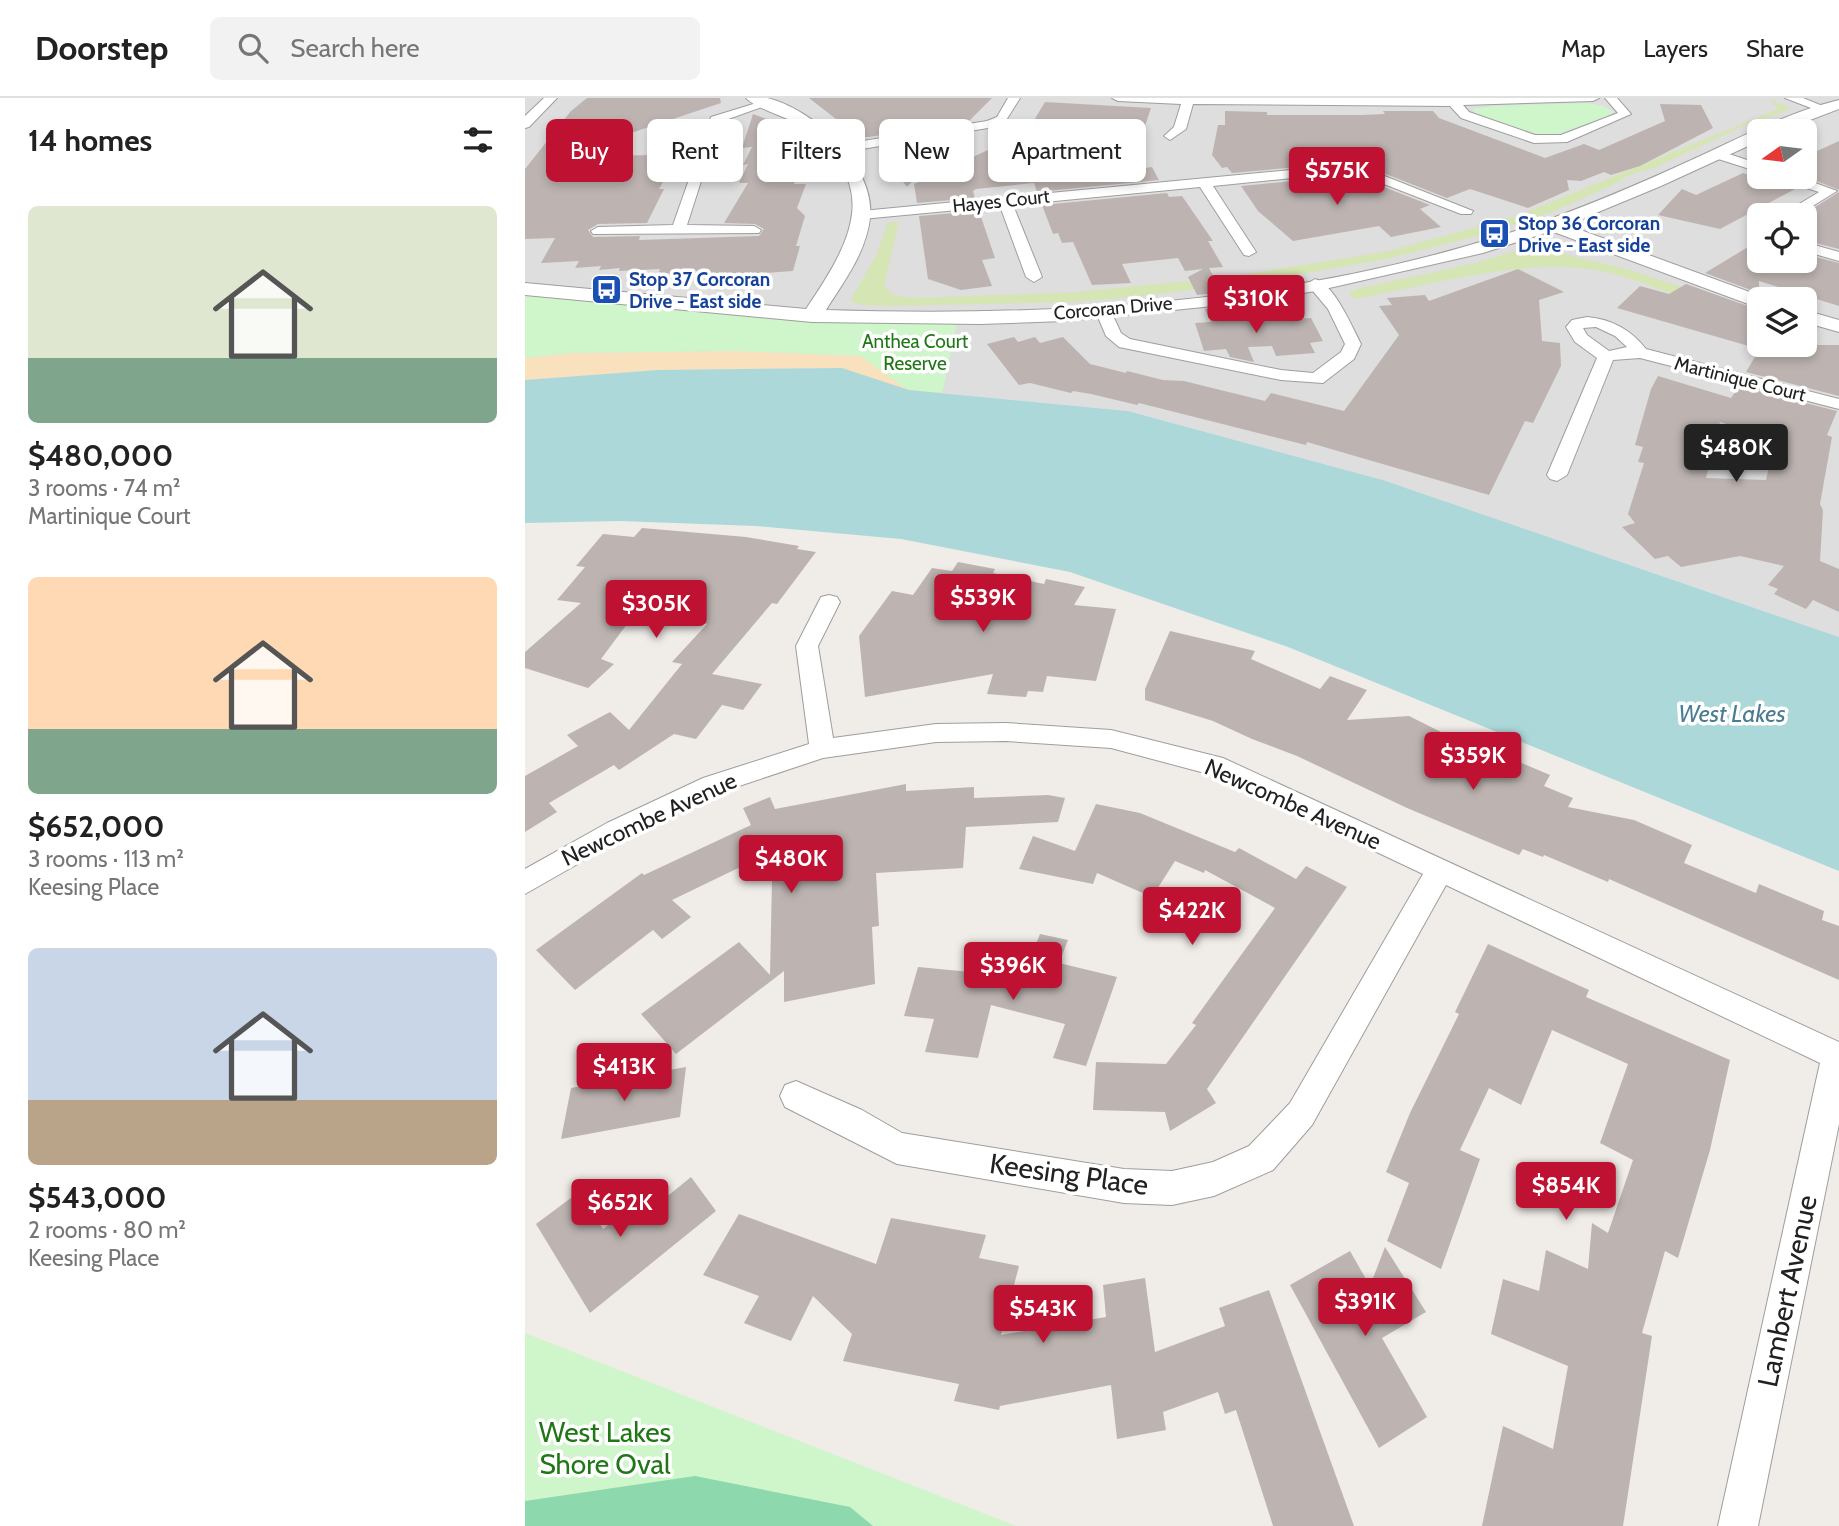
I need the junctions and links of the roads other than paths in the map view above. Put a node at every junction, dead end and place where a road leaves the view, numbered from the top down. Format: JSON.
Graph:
{"nodes":[{"id":1,"x":551,"y":98,"type":"edge"},
{"id":2,"x":1014,"y":98,"type":"edge"},
{"id":3,"x":1118,"y":98,"type":"edge"},
{"id":4,"x":1593,"y":98,"type":"edge"},
{"id":5,"x":1611,"y":98,"type":"edge"},
{"id":6,"x":1791,"y":98,"type":"edge"},
{"id":7,"x":760,"y":100,"type":"edge"},
{"id":8,"x":1188,"y":102,"type":"junction"},
{"id":9,"x":1455,"y":104,"type":"junction"},
{"id":10,"x":1832,"y":106,"type":"edge"},
{"id":11,"x":531,"y":109,"type":"edge"},
{"id":12,"x":800,"y":119,"type":"edge"},
{"id":13,"x":1798,"y":119,"type":"edge"},
{"id":14,"x":525,"y":124,"type":"edge"},
{"id":15,"x":1170,"y":136,"type":"dead end"},
{"id":16,"x":1747,"y":140,"type":"edge"},
{"id":17,"x":865,"y":145,"type":"edge"},
{"id":18,"x":1717,"y":154,"type":"junction"},
{"id":19,"x":1747,"y":164,"type":"edge"},
{"id":20,"x":1203,"y":181,"type":"junction"},
{"id":21,"x":855,"y":182,"type":"edge"},
{"id":22,"x":1817,"y":185,"type":"edge"},
{"id":23,"x":1835,"y":189,"type":"edge"},
{"id":24,"x":1005,"y":201,"type":"junction"},
{"id":25,"x":1810,"y":203,"type":"edge"},
{"id":26,"x":1466,"y":211,"type":"dead end"},
{"id":27,"x":862,"y":215,"type":"junction"},
{"id":28,"x":1552,"y":225,"type":"junction"},
{"id":29,"x":679,"y":229,"type":"junction"},
{"id":30,"x":754,"y":230,"type":"dead end"},
{"id":31,"x":598,"y":231,"type":"dead end"},
{"id":32,"x":1817,"y":250,"type":"edge"},
{"id":33,"x":1249,"y":252,"type":"dead end"},
{"id":34,"x":1839,"y":257,"type":"edge"},
{"id":35,"x":1034,"y":277,"type":"dead end"},
{"id":36,"x":1315,"y":284,"type":"junction"},
{"id":37,"x":525,"y":289,"type":"edge"},
{"id":38,"x":1747,"y":298,"type":"edge"},
{"id":39,"x":1103,"y":310,"type":"junction"},
{"id":40,"x":811,"y":316,"type":"junction"},
{"id":41,"x":1817,"y":320,"type":"edge"},
{"id":42,"x":1839,"y":326,"type":"edge"},
{"id":43,"x":1640,"y":353,"type":"junction"},
{"id":44,"x":1606,"y":357,"type":"junction"},
{"id":45,"x":1839,"y":404,"type":"edge"},
{"id":46,"x":1557,"y":475,"type":"dead end"},
{"id":47,"x":829,"y":602,"type":"dead end"},
{"id":48,"x":822,"y":749,"type":"junction"},
{"id":49,"x":1440,"y":870,"type":"junction"},
{"id":50,"x":525,"y":883,"type":"edge"},
{"id":51,"x":1838,"y":1057,"type":"edge"},
{"id":52,"x":796,"y":1096,"type":"dead end"},
{"id":53,"x":1738,"y":1526,"type":"edge"}],
"edges":[{"from":1,"to":11,"type":"street"},
{"from":2,"to":17,"type":"street"},
{"from":3,"to":8,"type":"street"},
{"from":4,"to":9,"type":"street"},
{"from":5,"to":9,"type":"street"},
{"from":6,"to":10,"type":"street"},
{"from":7,"to":12,"type":"street"},
{"from":7,"to":29,"type":"street"},
{"from":8,"to":9,"type":"street"},
{"from":8,"to":15,"type":"street"},
{"from":10,"to":13,"type":"street"},
{"from":11,"to":14,"type":"street"},
{"from":16,"to":18,"type":"street","name":"Corcoran Drive"},
{"from":18,"to":19,"type":"street"},
{"from":18,"to":28,"type":"street","name":"Corcoran Drive"},
{"from":20,"to":24,"type":"street","name":"Hayes Court"},
{"from":20,"to":26,"type":"street","name":"Hayes Court"},
{"from":20,"to":33,"type":"street"},
{"from":21,"to":27,"type":"street"},
{"from":22,"to":23,"type":"street"},
{"from":23,"to":25,"type":"street"},
{"from":24,"to":27,"type":"street","name":"Hayes Court"},
{"from":24,"to":35,"type":"street"},
{"from":27,"to":40,"type":"street"},
{"from":28,"to":36,"type":"street","name":"Corcoran Drive"},
{"from":28,"to":38,"type":"street"},
{"from":29,"to":30,"type":"street"},
{"from":29,"to":31,"type":"street"},
{"from":32,"to":34,"type":"street"},
{"from":36,"to":39,"type":"street","name":"Corcoran Drive"},
{"from":36,"to":39,"type":"street"},
{"from":37,"to":40,"type":"street","name":"Corcoran Drive"},
{"from":39,"to":40,"type":"street","name":"Corcoran Drive"},
{"from":41,"to":42,"type":"street"},
{"from":43,"to":44,"type":"street","name":"Martinique Court"},
{"from":43,"to":44,"type":"street","name":"Martinique Court"},
{"from":43,"to":45,"type":"street","name":"Martinique Court"},
{"from":44,"to":46,"type":"street"},
{"from":47,"to":48,"type":"street"},
{"from":48,"to":49,"type":"street","name":"Newcombe Avenue"},
{"from":48,"to":50,"type":"street","name":"Newcombe Avenue"},
{"from":49,"to":51,"type":"street","name":"Newcombe Avenue"},
{"from":49,"to":52,"type":"street","name":"Keesing Place"},
{"from":51,"to":53,"type":"street","name":"Lambert Avenue"}]}
